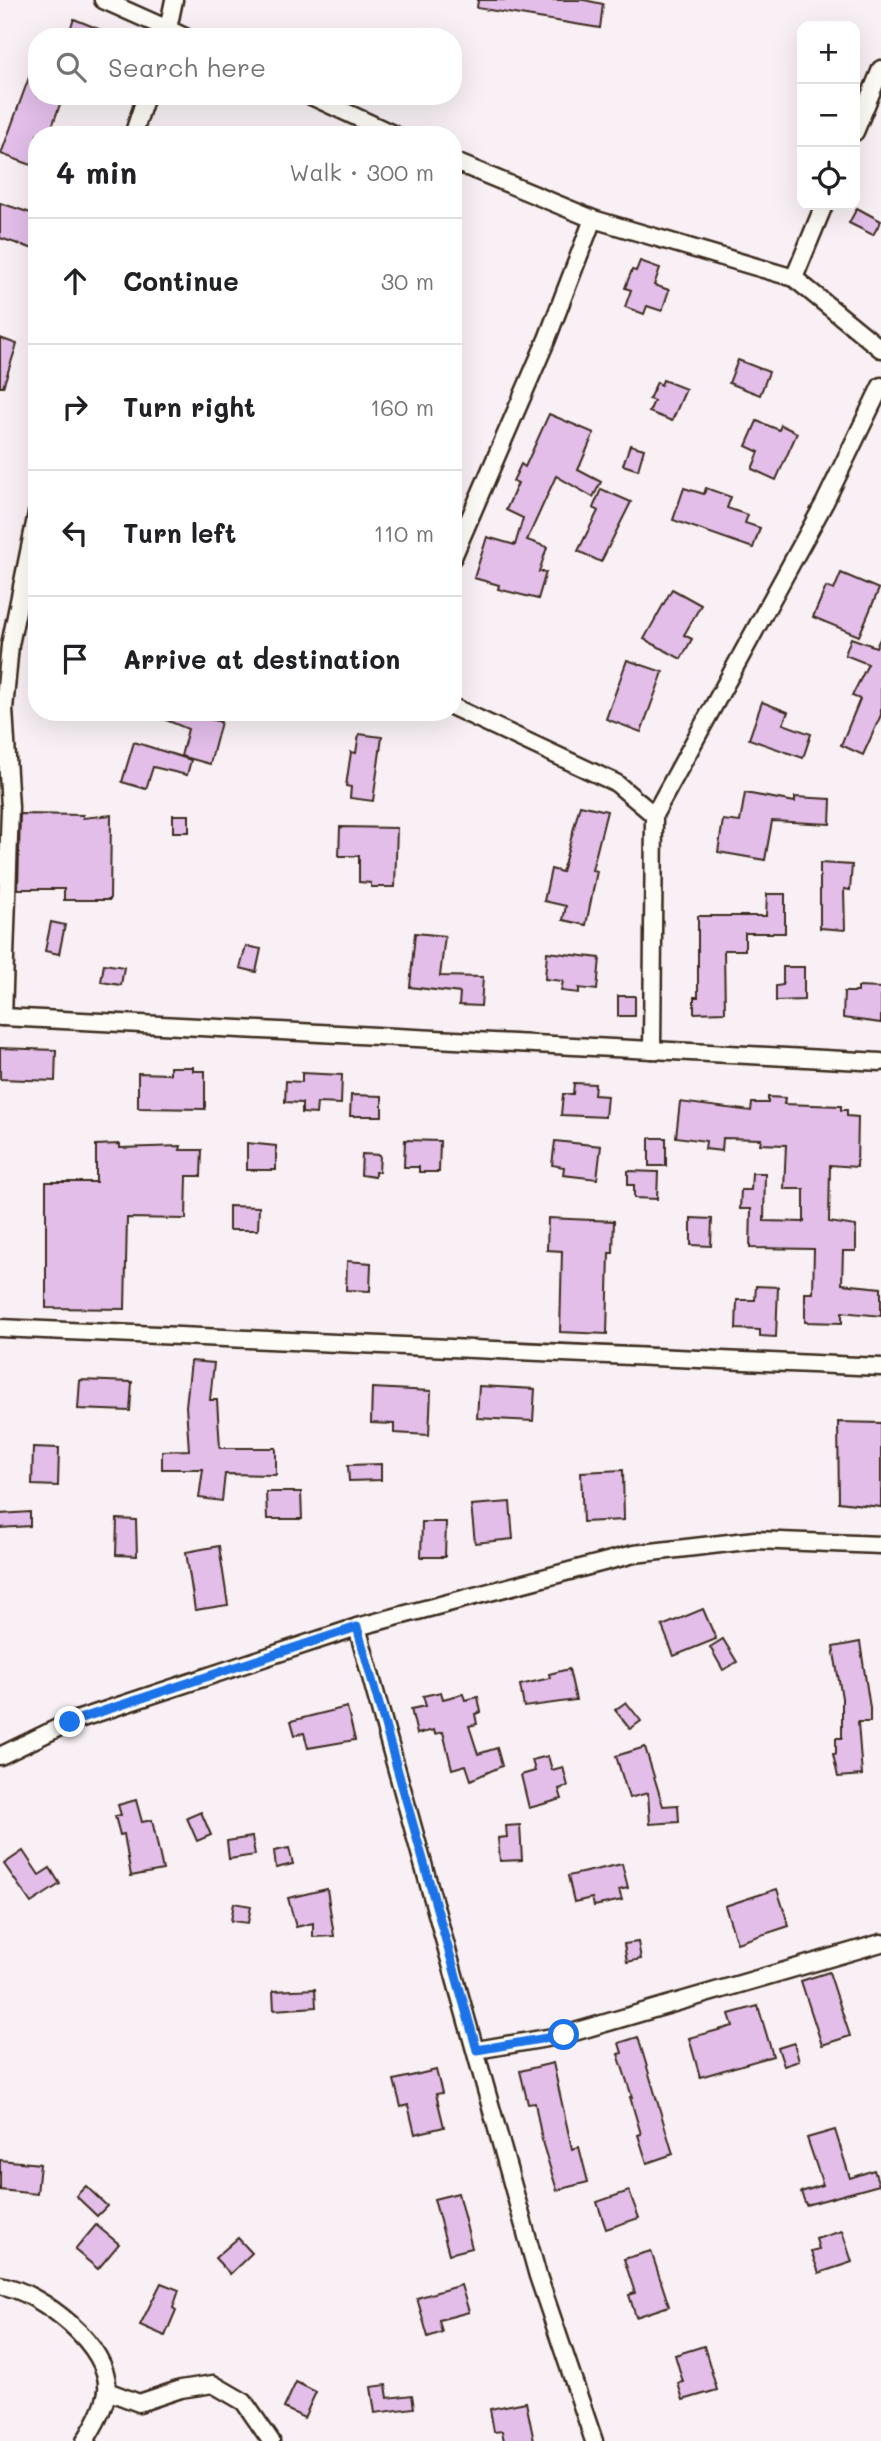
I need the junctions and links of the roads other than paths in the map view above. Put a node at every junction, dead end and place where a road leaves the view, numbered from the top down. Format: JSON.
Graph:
{"nodes":[{"id":1,"x":103,"y":0,"type":"edge"},
{"id":2,"x":174,"y":0,"type":"edge"},
{"id":3,"x":157,"y":28,"type":"edge"},
{"id":4,"x":168,"y":28,"type":"edge"},
{"id":5,"x":881,"y":69,"type":"edge"},
{"id":6,"x":143,"y":105,"type":"edge"},
{"id":7,"x":330,"y":105,"type":"edge"},
{"id":8,"x":860,"y":120,"type":"edge"},
{"id":9,"x":135,"y":126,"type":"edge"},
{"id":10,"x":375,"y":126,"type":"edge"},
{"id":11,"x":462,"y":165,"type":"edge"},
{"id":12,"x":822,"y":210,"type":"edge"},
{"id":13,"x":593,"y":219,"type":"junction"},
{"id":14,"x":794,"y":278,"type":"junction"},
{"id":15,"x":881,"y":349,"type":"edge"},
{"id":16,"x":881,"y":386,"type":"edge"},
{"id":17,"x":462,"y":537,"type":"edge"},
{"id":18,"x":28,"y":557,"type":"edge"},
{"id":19,"x":462,"y":711,"type":"edge"},
{"id":20,"x":654,"y":815,"type":"junction"},
{"id":21,"x":2,"y":1017,"type":"edge"},
{"id":22,"x":652,"y":1050,"type":"junction"},
{"id":23,"x":881,"y":1062,"type":"edge"},
{"id":24,"x":0,"y":1328,"type":"edge"},
{"id":25,"x":881,"y":1367,"type":"edge"},
{"id":26,"x":881,"y":1545,"type":"edge"},
{"id":27,"x":357,"y":1627,"type":"junction"},
{"id":28,"x":0,"y":1756,"type":"edge"},
{"id":29,"x":881,"y":1943,"type":"edge"},
{"id":30,"x":477,"y":2050,"type":"junction"},
{"id":31,"x":0,"y":2285,"type":"edge"},
{"id":32,"x":107,"y":2391,"type":"junction"},
{"id":33,"x":85,"y":2441,"type":"edge"},
{"id":34,"x":271,"y":2441,"type":"edge"},
{"id":35,"x":594,"y":2441,"type":"edge"}],
"edges":[{"from":1,"to":3,"type":"street"},
{"from":2,"to":4,"type":"street"},
{"from":5,"to":8,"type":"street"},
{"from":6,"to":9,"type":"street"},
{"from":7,"to":10,"type":"street"},
{"from":11,"to":13,"type":"street"},
{"from":12,"to":14,"type":"street"},
{"from":13,"to":14,"type":"street"},
{"from":13,"to":17,"type":"street"},
{"from":14,"to":15,"type":"street"},
{"from":16,"to":20,"type":"street"},
{"from":18,"to":21,"type":"street"},
{"from":19,"to":20,"type":"street"},
{"from":20,"to":22,"type":"street"},
{"from":21,"to":22,"type":"street"},
{"from":22,"to":23,"type":"street"},
{"from":24,"to":25,"type":"street"},
{"from":26,"to":27,"type":"street"},
{"from":27,"to":28,"type":"street"},
{"from":27,"to":30,"type":"street"},
{"from":29,"to":30,"type":"street"},
{"from":30,"to":35,"type":"street"},
{"from":31,"to":32,"type":"street"},
{"from":32,"to":33,"type":"street"},
{"from":32,"to":34,"type":"street"}]}
